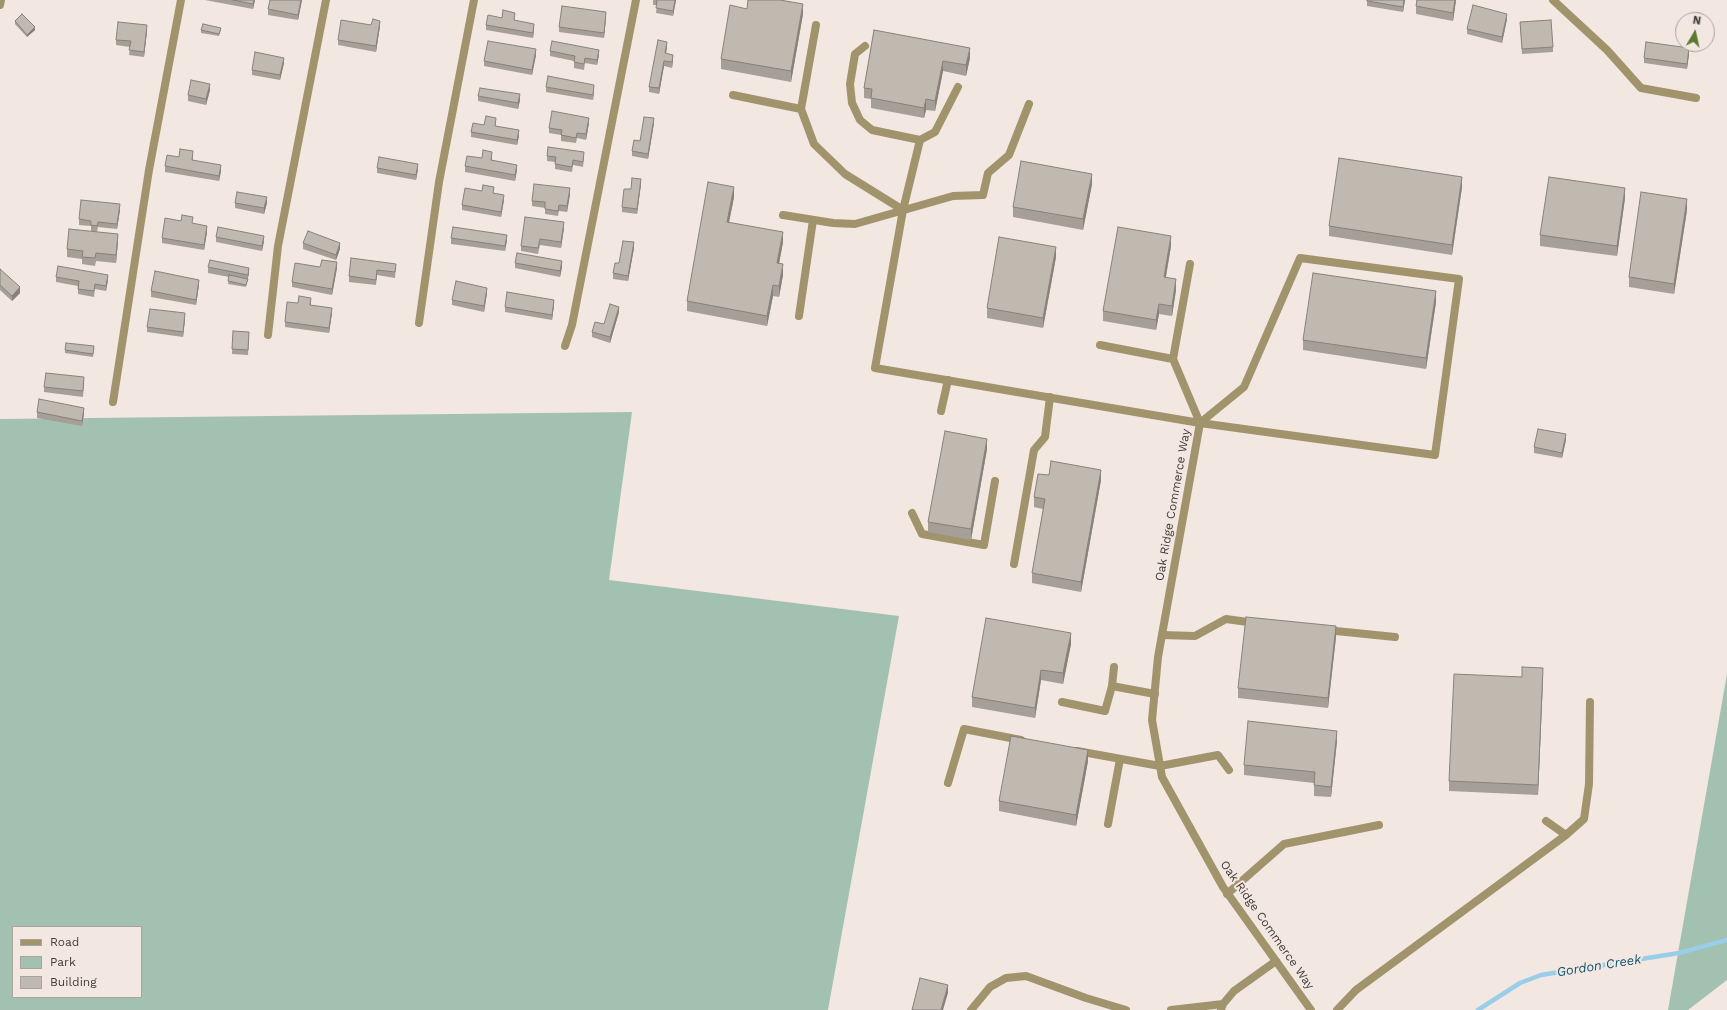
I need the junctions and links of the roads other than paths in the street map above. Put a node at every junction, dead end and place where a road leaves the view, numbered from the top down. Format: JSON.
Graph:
{"nodes":[{"id":1,"x":1,"y":0,"type":"edge"},
{"id":2,"x":181,"y":0,"type":"edge"},
{"id":3,"x":326,"y":0,"type":"edge"},
{"id":4,"x":474,"y":0,"type":"edge"},
{"id":5,"x":636,"y":0,"type":"edge"},
{"id":6,"x":1553,"y":0,"type":"edge"},
{"id":7,"x":0,"y":5,"type":"edge"},
{"id":8,"x":816,"y":25,"type":"dead end"},
{"id":9,"x":865,"y":46,"type":"dead end"},
{"id":10,"x":958,"y":87,"type":"dead end"},
{"id":11,"x":733,"y":95,"type":"dead end"},
{"id":12,"x":1696,"y":98,"type":"dead end"},
{"id":13,"x":1029,"y":104,"type":"dead end"},
{"id":14,"x":801,"y":109,"type":"junction"},
{"id":15,"x":920,"y":140,"type":"junction"},
{"id":16,"x":903,"y":210,"type":"junction"},
{"id":17,"x":782,"y":215,"type":"dead end"},
{"id":18,"x":813,"y":220,"type":"junction"},
{"id":19,"x":1190,"y":264,"type":"dead end"},
{"id":20,"x":799,"y":316,"type":"dead end"},
{"id":21,"x":419,"y":323,"type":"dead end"},
{"id":22,"x":268,"y":335,"type":"dead end"},
{"id":23,"x":1100,"y":345,"type":"dead end"},
{"id":24,"x":565,"y":346,"type":"dead end"},
{"id":25,"x":1173,"y":359,"type":"junction"},
{"id":26,"x":948,"y":380,"type":"junction"},
{"id":27,"x":1050,"y":397,"type":"junction"},
{"id":28,"x":113,"y":402,"type":"dead end"},
{"id":29,"x":941,"y":410,"type":"dead end"},
{"id":30,"x":1200,"y":423,"type":"junction"},
{"id":31,"x":995,"y":481,"type":"dead end"},
{"id":32,"x":912,"y":513,"type":"dead end"},
{"id":33,"x":1014,"y":564,"type":"dead end"},
{"id":34,"x":1264,"y":624,"type":"edge"},
{"id":35,"x":1318,"y":629,"type":"edge"},
{"id":36,"x":1162,"y":635,"type":"junction"},
{"id":37,"x":1395,"y":637,"type":"dead end"},
{"id":38,"x":1114,"y":667,"type":"dead end"},
{"id":39,"x":1112,"y":686,"type":"junction"},
{"id":40,"x":1154,"y":694,"type":"junction"},
{"id":41,"x":1062,"y":702,"type":"dead end"},
{"id":42,"x":1590,"y":702,"type":"dead end"},
{"id":43,"x":1026,"y":741,"type":"edge"},
{"id":44,"x":1065,"y":748,"type":"edge"},
{"id":45,"x":1120,"y":759,"type":"junction"},
{"id":46,"x":1160,"y":766,"type":"junction"},
{"id":47,"x":1229,"y":770,"type":"dead end"},
{"id":48,"x":948,"y":783,"type":"dead end"},
{"id":49,"x":1546,"y":821,"type":"dead end"},
{"id":50,"x":1108,"y":824,"type":"dead end"},
{"id":51,"x":1379,"y":825,"type":"dead end"},
{"id":52,"x":1566,"y":835,"type":"junction"},
{"id":53,"x":1227,"y":894,"type":"junction"},
{"id":54,"x":1276,"y":961,"type":"junction"},
{"id":55,"x":1222,"y":1007,"type":"edge"},
{"id":56,"x":971,"y":1010,"type":"edge"},
{"id":57,"x":1126,"y":1010,"type":"edge"},
{"id":58,"x":1171,"y":1010,"type":"edge"},
{"id":59,"x":1311,"y":1010,"type":"edge"},
{"id":60,"x":1337,"y":1010,"type":"edge"}],
"edges":[{"from":1,"to":7,"type":"street"},
{"from":2,"to":28,"type":"street"},
{"from":3,"to":22,"type":"street"},
{"from":4,"to":21,"type":"street"},
{"from":5,"to":24,"type":"street"},
{"from":6,"to":12,"type":"street"},
{"from":8,"to":14,"type":"street"},
{"from":9,"to":15,"type":"street"},
{"from":10,"to":15,"type":"street"},
{"from":11,"to":14,"type":"street"},
{"from":13,"to":16,"type":"street"},
{"from":14,"to":16,"type":"street"},
{"from":15,"to":16,"type":"street"},
{"from":16,"to":18,"type":"street"},
{"from":16,"to":26,"type":"street","name":"Oak Ridge Commerce Way"},
{"from":17,"to":18,"type":"street"},
{"from":18,"to":20,"type":"street"},
{"from":19,"to":25,"type":"street"},
{"from":23,"to":25,"type":"street"},
{"from":25,"to":30,"type":"street"},
{"from":26,"to":27,"type":"street","name":"Oak Ridge Commerce Way"},
{"from":26,"to":29,"type":"street"},
{"from":27,"to":30,"type":"street","name":"Oak Ridge Commerce Way"},
{"from":27,"to":33,"type":"street"},
{"from":30,"to":30,"type":"street"},
{"from":30,"to":36,"type":"street","name":"Oak Ridge Commerce Way"},
{"from":31,"to":32,"type":"street"},
{"from":34,"to":36,"type":"street"},
{"from":35,"to":37,"type":"street"},
{"from":36,"to":40,"type":"street","name":"Oak Ridge Commerce Way"},
{"from":38,"to":39,"type":"street"},
{"from":39,"to":40,"type":"street"},
{"from":39,"to":41,"type":"street"},
{"from":40,"to":46,"type":"street","name":"Oak Ridge Commerce Way"},
{"from":42,"to":52,"type":"street"},
{"from":43,"to":48,"type":"street"},
{"from":44,"to":45,"type":"street"},
{"from":45,"to":46,"type":"street"},
{"from":45,"to":50,"type":"street"},
{"from":46,"to":47,"type":"street"},
{"from":46,"to":53,"type":"street","name":"Oak Ridge Commerce Way"},
{"from":49,"to":52,"type":"street"},
{"from":51,"to":53,"type":"street"},
{"from":52,"to":60,"type":"street"},
{"from":53,"to":54,"type":"street","name":"Oak Ridge Commerce Way"},
{"from":54,"to":55,"type":"street"},
{"from":54,"to":59,"type":"street","name":"Oak Ridge Commerce Way"},
{"from":55,"to":58,"type":"street"},
{"from":56,"to":57,"type":"street"}]}
